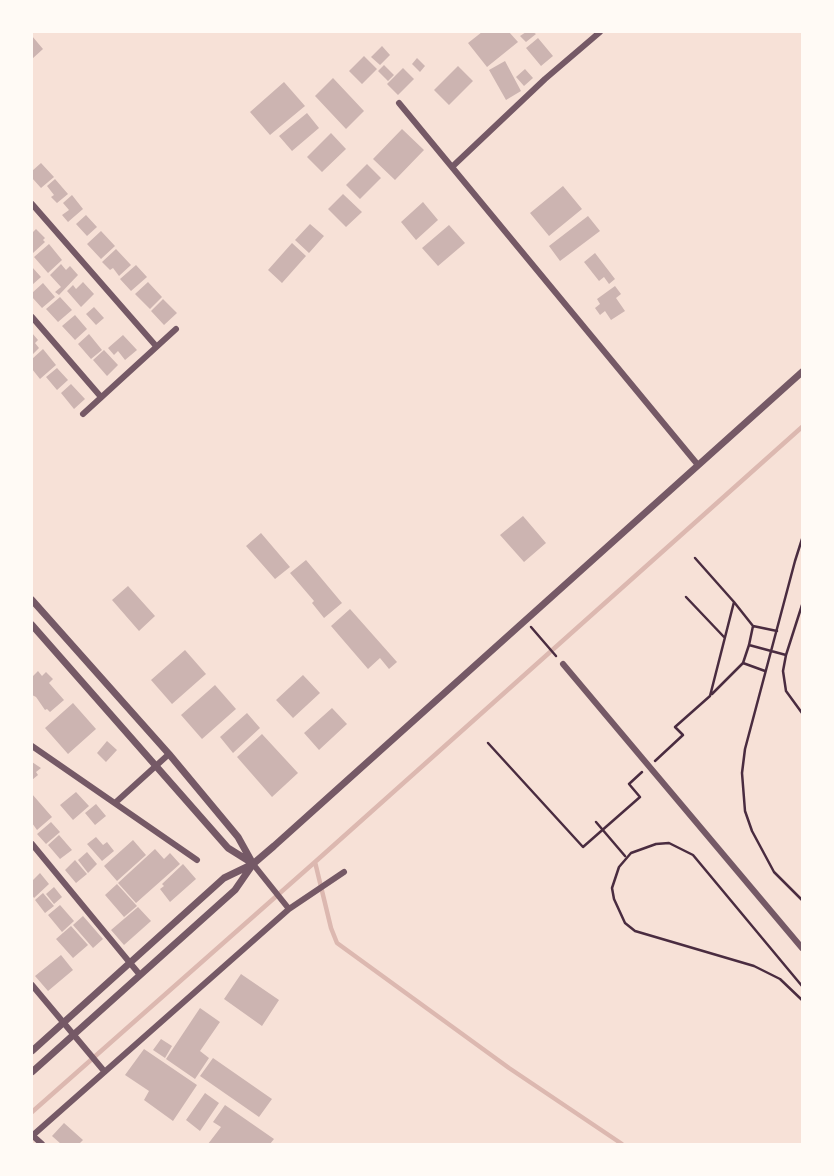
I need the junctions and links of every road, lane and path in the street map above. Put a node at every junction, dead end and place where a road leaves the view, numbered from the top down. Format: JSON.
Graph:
{"nodes":[{"id":1,"x":600,"y":32,"type":"edge"},
{"id":2,"x":399,"y":103,"type":"dead end"},
{"id":3,"x":453,"y":166,"type":"junction"},
{"id":4,"x":32,"y":204,"type":"edge"},
{"id":5,"x":32,"y":317,"type":"edge"},
{"id":6,"x":176,"y":329,"type":"dead end"},
{"id":7,"x":156,"y":346,"type":"junction"},
{"id":8,"x":803,"y":372,"type":"edge"},
{"id":9,"x":101,"y":397,"type":"junction"},
{"id":10,"x":83,"y":414,"type":"dead end"},
{"id":11,"x":698,"y":465,"type":"junction"},
{"id":12,"x":803,"y":540,"type":"edge"},
{"id":13,"x":695,"y":558,"type":"dead end"},
{"id":14,"x":686,"y":597,"type":"dead end"},
{"id":15,"x":32,"y":600,"type":"edge"},
{"id":16,"x":734,"y":603,"type":"junction"},
{"id":17,"x":803,"y":605,"type":"edge"},
{"id":18,"x":526,"y":620,"type":"junction"},
{"id":19,"x":32,"y":625,"type":"edge"},
{"id":20,"x":753,"y":626,"type":"junction"},
{"id":21,"x":777,"y":631,"type":"junction"},
{"id":22,"x":724,"y":637,"type":"junction"},
{"id":23,"x":749,"y":645,"type":"junction"},
{"id":24,"x":771,"y":652,"type":"junction"},
{"id":25,"x":786,"y":655,"type":"junction"},
{"id":26,"x":743,"y":663,"type":"junction"},
{"id":27,"x":563,"y":664,"type":"joint"},
{"id":28,"x":765,"y":671,"type":"junction"},
{"id":29,"x":710,"y":696,"type":"junction"},
{"id":30,"x":803,"y":713,"type":"edge"},
{"id":31,"x":488,"y":743,"type":"dead end"},
{"id":32,"x":32,"y":746,"type":"edge"},
{"id":33,"x":169,"y":754,"type":"junction"},
{"id":34,"x":155,"y":765,"type":"junction"},
{"id":35,"x":650,"y":766,"type":"junction"},
{"id":36,"x":115,"y":803,"type":"junction"},
{"id":37,"x":596,"y":822,"type":"dead end"},
{"id":38,"x":603,"y":830,"type":"junction"},
{"id":39,"x":32,"y":844,"type":"edge"},
{"id":40,"x":626,"y":858,"type":"junction"},
{"id":41,"x":197,"y":860,"type":"dead end"},
{"id":42,"x":253,"y":864,"type":"junction"},
{"id":43,"x":344,"y":872,"type":"dead end"},
{"id":44,"x":803,"y":900,"type":"edge"},
{"id":45,"x":286,"y":906,"type":"junction"},
{"id":46,"x":803,"y":948,"type":"edge"},
{"id":47,"x":131,"y":962,"type":"junction"},
{"id":48,"x":140,"y":975,"type":"junction"},
{"id":49,"x":32,"y":985,"type":"edge"},
{"id":50,"x":803,"y":986,"type":"edge"},
{"id":51,"x":803,"y":1000,"type":"edge"},
{"id":52,"x":63,"y":1024,"type":"junction"},
{"id":53,"x":73,"y":1036,"type":"junction"},
{"id":54,"x":32,"y":1051,"type":"edge"},
{"id":55,"x":102,"y":1068,"type":"junction"},
{"id":56,"x":32,"y":1072,"type":"edge"},
{"id":57,"x":32,"y":1136,"type":"edge"},
{"id":58,"x":42,"y":1144,"type":"edge"}],
"edges":[{"from":1,"to":3,"type":"street"},
{"from":2,"to":3,"type":"street"},
{"from":3,"to":11,"type":"street"},
{"from":4,"to":7,"type":"street"},
{"from":5,"to":9,"type":"street"},
{"from":6,"to":7,"type":"street"},
{"from":7,"to":9,"type":"street"},
{"from":8,"to":11,"type":"street"},
{"from":9,"to":10,"type":"street"},
{"from":11,"to":18,"type":"street"},
{"from":12,"to":21,"type":"path"},
{"from":13,"to":16,"type":"path"},
{"from":14,"to":22,"type":"path"},
{"from":15,"to":33,"type":"street"},
{"from":16,"to":20,"type":"path"},
{"from":16,"to":22,"type":"path"},
{"from":17,"to":25,"type":"path"},
{"from":18,"to":27,"type":"path"},
{"from":18,"to":42,"type":"street"},
{"from":19,"to":34,"type":"street"},
{"from":20,"to":21,"type":"path"},
{"from":20,"to":23,"type":"path"},
{"from":21,"to":24,"type":"path"},
{"from":22,"to":29,"type":"path"},
{"from":23,"to":24,"type":"path"},
{"from":23,"to":26,"type":"path"},
{"from":24,"to":25,"type":"path"},
{"from":24,"to":28,"type":"path"},
{"from":25,"to":30,"type":"path"},
{"from":26,"to":28,"type":"path"},
{"from":26,"to":29,"type":"path"},
{"from":27,"to":35,"type":"street"},
{"from":28,"to":44,"type":"path"},
{"from":29,"to":35,"type":"path"},
{"from":31,"to":38,"type":"path"},
{"from":32,"to":36,"type":"street"},
{"from":33,"to":34,"type":"street"},
{"from":33,"to":42,"type":"street"},
{"from":34,"to":36,"type":"street"},
{"from":34,"to":42,"type":"street"},
{"from":35,"to":38,"type":"path"},
{"from":35,"to":46,"type":"street"},
{"from":36,"to":41,"type":"street"},
{"from":37,"to":38,"type":"path"},
{"from":38,"to":40,"type":"path"},
{"from":39,"to":47,"type":"street"},
{"from":40,"to":50,"type":"path"},
{"from":40,"to":51,"type":"path"},
{"from":42,"to":45,"type":"street"},
{"from":42,"to":47,"type":"street"},
{"from":42,"to":48,"type":"street"},
{"from":43,"to":45,"type":"street"},
{"from":45,"to":55,"type":"street"},
{"from":47,"to":48,"type":"street"},
{"from":47,"to":52,"type":"street"},
{"from":48,"to":53,"type":"street"},
{"from":49,"to":52,"type":"street"},
{"from":52,"to":53,"type":"street"},
{"from":52,"to":54,"type":"street"},
{"from":53,"to":55,"type":"street"},
{"from":53,"to":56,"type":"street"},
{"from":55,"to":57,"type":"street"},
{"from":57,"to":58,"type":"street"}]}
